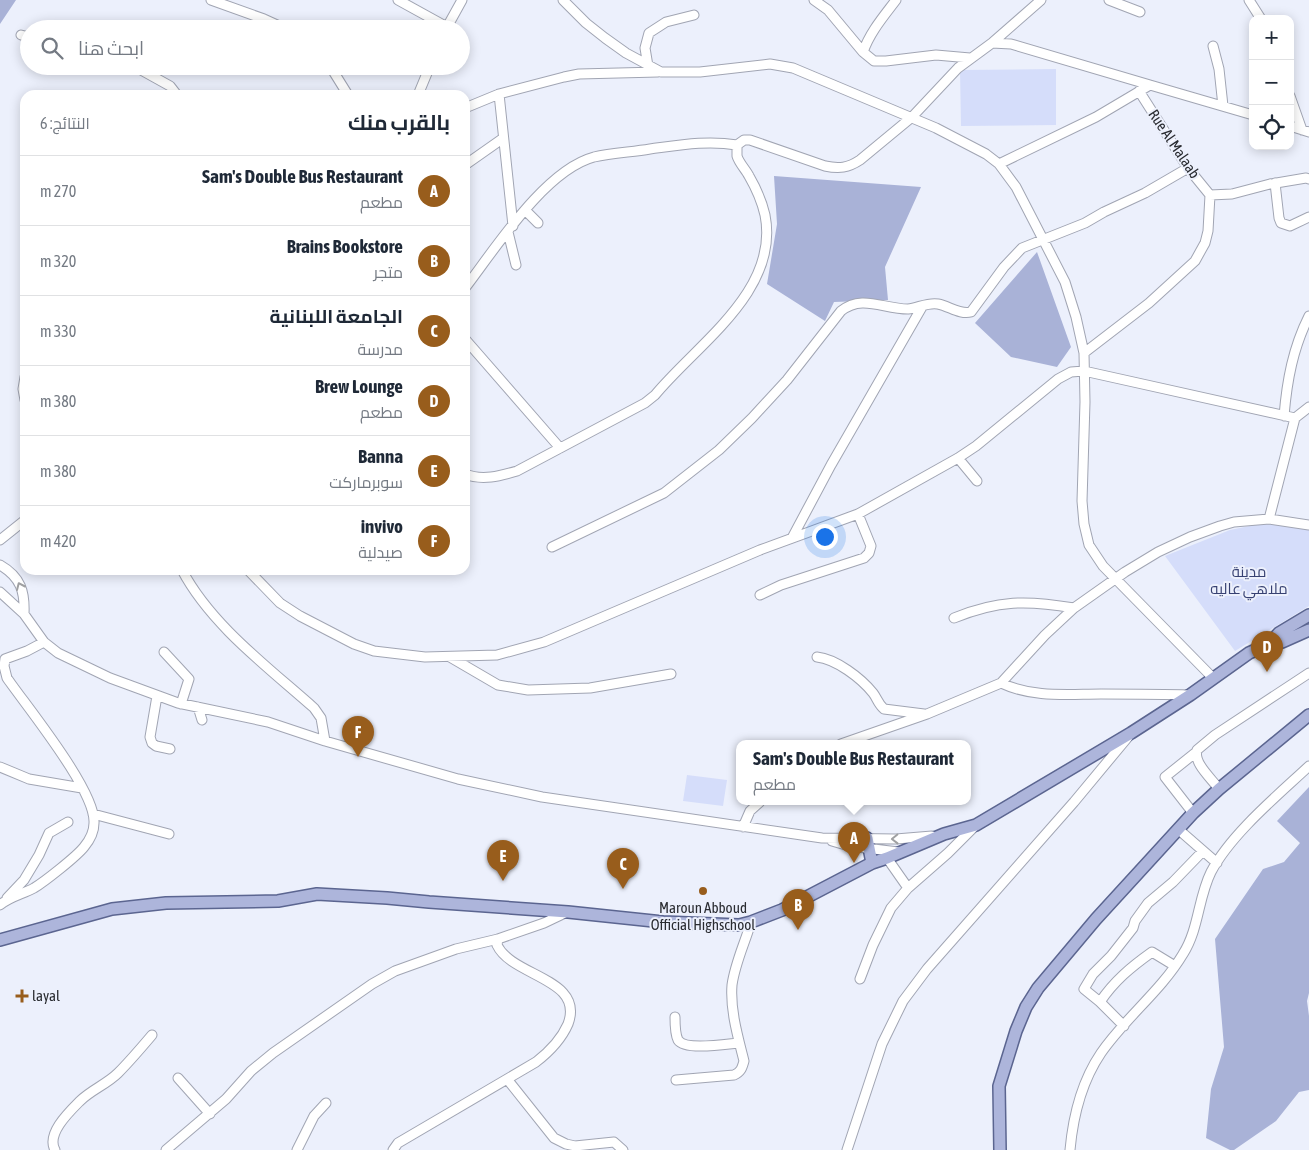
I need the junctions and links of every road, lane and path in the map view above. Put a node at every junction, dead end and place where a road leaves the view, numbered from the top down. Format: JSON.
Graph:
{"nodes":[{"id":1,"x":210,"y":0,"type":"edge"},
{"id":2,"x":398,"y":0,"type":"edge"},
{"id":3,"x":462,"y":0,"type":"edge"},
{"id":4,"x":562,"y":0,"type":"edge"},
{"id":5,"x":814,"y":0,"type":"edge"},
{"id":6,"x":896,"y":0,"type":"edge"},
{"id":7,"x":1041,"y":0,"type":"edge"},
{"id":8,"x":1109,"y":0,"type":"edge"},
{"id":9,"x":1249,"y":0,"type":"edge"},
{"id":10,"x":1140,"y":12,"type":"dead end"},
{"id":11,"x":694,"y":15,"type":"dead end"},
{"id":12,"x":1258,"y":15,"type":"edge"},
{"id":13,"x":268,"y":20,"type":"edge"},
{"id":14,"x":432,"y":20,"type":"edge"},
{"id":15,"x":451,"y":20,"type":"edge"},
{"id":16,"x":992,"y":43,"type":"junction"},
{"id":17,"x":1213,"y":46,"type":"dead end"},
{"id":18,"x":863,"y":52,"type":"junction"},
{"id":19,"x":970,"y":58,"type":"junction"},
{"id":20,"x":648,"y":66,"type":"junction"},
{"id":21,"x":661,"y":72,"type":"junction"},
{"id":22,"x":150,"y":75,"type":"edge"},
{"id":23,"x":336,"y":75,"type":"edge"},
{"id":24,"x":426,"y":75,"type":"edge"},
{"id":25,"x":1150,"y":85,"type":"junction"},
{"id":26,"x":173,"y":90,"type":"edge"},
{"id":27,"x":345,"y":90,"type":"edge"},
{"id":28,"x":420,"y":90,"type":"edge"},
{"id":29,"x":1139,"y":91,"type":"junction"},
{"id":30,"x":499,"y":94,"type":"junction"},
{"id":31,"x":1294,"y":105,"type":"edge"},
{"id":32,"x":470,"y":106,"type":"edge"},
{"id":33,"x":1223,"y":106,"type":"junction"},
{"id":34,"x":1249,"y":114,"type":"edge"},
{"id":35,"x":912,"y":117,"type":"junction"},
{"id":36,"x":1305,"y":131,"type":"edge"},
{"id":37,"x":502,"y":139,"type":"junction"},
{"id":38,"x":737,"y":145,"type":"junction"},
{"id":39,"x":470,"y":161,"type":"edge"},
{"id":40,"x":999,"y":164,"type":"junction"},
{"id":41,"x":1188,"y":168,"type":"junction"},
{"id":42,"x":1309,"y":179,"type":"edge"},
{"id":43,"x":1275,"y":183,"type":"junction"},
{"id":44,"x":1210,"y":195,"type":"junction"},
{"id":45,"x":525,"y":210,"type":"junction"},
{"id":46,"x":1309,"y":217,"type":"edge"},
{"id":47,"x":538,"y":223,"type":"dead end"},
{"id":48,"x":510,"y":230,"type":"junction"},
{"id":49,"x":1044,"y":240,"type":"junction"},
{"id":50,"x":516,"y":265,"type":"dead end"},
{"id":51,"x":470,"y":282,"type":"edge"},
{"id":52,"x":922,"y":307,"type":"junction"},
{"id":53,"x":1309,"y":316,"type":"edge"},
{"id":54,"x":470,"y":344,"type":"edge"},
{"id":55,"x":1084,"y":352,"type":"junction"},
{"id":56,"x":1084,"y":371,"type":"junction"},
{"id":57,"x":1309,"y":408,"type":"edge"},
{"id":58,"x":1284,"y":416,"type":"junction"},
{"id":59,"x":1295,"y":418,"type":"junction"},
{"id":60,"x":560,"y":448,"type":"junction"},
{"id":61,"x":958,"y":458,"type":"junction"},
{"id":62,"x":470,"y":476,"type":"edge"},
{"id":63,"x":977,"y":481,"type":"dead end"},
{"id":64,"x":858,"y":514,"type":"junction"},
{"id":65,"x":1269,"y":518,"type":"junction"},
{"id":66,"x":1309,"y":525,"type":"edge"},
{"id":67,"x":20,"y":526,"type":"edge"},
{"id":68,"x":792,"y":538,"type":"junction"},
{"id":69,"x":0,"y":540,"type":"edge"},
{"id":70,"x":552,"y":548,"type":"dead end"},
{"id":71,"x":0,"y":565,"type":"edge"},
{"id":72,"x":185,"y":575,"type":"edge"},
{"id":73,"x":253,"y":575,"type":"edge"},
{"id":74,"x":1115,"y":579,"type":"junction"},
{"id":75,"x":0,"y":592,"type":"edge"},
{"id":76,"x":760,"y":595,"type":"dead end"},
{"id":77,"x":1074,"y":608,"type":"junction"},
{"id":78,"x":24,"y":614,"type":"junction"},
{"id":79,"x":954,"y":618,"type":"dead end"},
{"id":80,"x":1308,"y":618,"type":"edge"},
{"id":81,"x":1309,"y":630,"type":"edge"},
{"id":82,"x":44,"y":642,"type":"junction"},
{"id":83,"x":1269,"y":644,"type":"junction"},
{"id":84,"x":164,"y":652,"type":"dead end"},
{"id":85,"x":3,"y":657,"type":"edge"},
{"id":86,"x":450,"y":657,"type":"junction"},
{"id":87,"x":817,"y":657,"type":"dead end"},
{"id":88,"x":1309,"y":673,"type":"edge"},
{"id":89,"x":671,"y":674,"type":"dead end"},
{"id":90,"x":1212,"y":678,"type":"junction"},
{"id":91,"x":1001,"y":683,"type":"junction"},
{"id":92,"x":1190,"y":694,"type":"junction"},
{"id":93,"x":157,"y":696,"type":"junction"},
{"id":94,"x":181,"y":704,"type":"junction"},
{"id":95,"x":198,"y":707,"type":"junction"},
{"id":96,"x":927,"y":714,"type":"junction"},
{"id":97,"x":1309,"y":714,"type":"edge"},
{"id":98,"x":202,"y":720,"type":"dead end"},
{"id":99,"x":1131,"y":733,"type":"junction"},
{"id":100,"x":852,"y":740,"type":"edge"},
{"id":101,"x":325,"y":741,"type":"junction"},
{"id":102,"x":170,"y":749,"type":"dead end"},
{"id":103,"x":1195,"y":754,"type":"junction"},
{"id":104,"x":1309,"y":766,"type":"edge"},
{"id":105,"x":0,"y":767,"type":"edge"},
{"id":106,"x":82,"y":788,"type":"junction"},
{"id":107,"x":1219,"y":789,"type":"junction"},
{"id":108,"x":757,"y":805,"type":"edge"},
{"id":109,"x":1193,"y":813,"type":"junction"},
{"id":110,"x":93,"y":814,"type":"junction"},
{"id":111,"x":68,"y":822,"type":"dead end"},
{"id":112,"x":976,"y":825,"type":"junction"},
{"id":113,"x":744,"y":827,"type":"junction"},
{"id":114,"x":1178,"y":829,"type":"junction"},
{"id":115,"x":169,"y":834,"type":"dead end"},
{"id":116,"x":944,"y":834,"type":"junction"},
{"id":117,"x":867,"y":843,"type":"junction"},
{"id":118,"x":1203,"y":851,"type":"junction"},
{"id":119,"x":902,"y":852,"type":"junction"},
{"id":120,"x":887,"y":858,"type":"junction"},
{"id":121,"x":872,"y":862,"type":"junction"},
{"id":122,"x":1217,"y":863,"type":"junction"},
{"id":123,"x":908,"y":888,"type":"junction"},
{"id":124,"x":1,"y":904,"type":"edge"},
{"id":125,"x":568,"y":912,"type":"junction"},
{"id":126,"x":751,"y":922,"type":"junction"},
{"id":127,"x":498,"y":939,"type":"junction"},
{"id":128,"x":0,"y":940,"type":"edge"},
{"id":129,"x":1175,"y":966,"type":"junction"},
{"id":130,"x":860,"y":980,"type":"dead end"},
{"id":131,"x":1100,"y":1002,"type":"junction"},
{"id":132,"x":675,"y":1017,"type":"dead end"},
{"id":133,"x":1124,"y":1026,"type":"junction"},
{"id":134,"x":152,"y":1035,"type":"dead end"},
{"id":135,"x":739,"y":1043,"type":"junction"},
{"id":136,"x":178,"y":1078,"type":"dead end"},
{"id":137,"x":507,"y":1079,"type":"junction"},
{"id":138,"x":676,"y":1080,"type":"dead end"},
{"id":139,"x":326,"y":1104,"type":"dead end"},
{"id":140,"x":210,"y":1114,"type":"junction"},
{"id":141,"x":55,"y":1150,"type":"edge"},
{"id":142,"x":166,"y":1150,"type":"edge"},
{"id":143,"x":297,"y":1150,"type":"edge"},
{"id":144,"x":393,"y":1150,"type":"edge"},
{"id":145,"x":623,"y":1150,"type":"edge"},
{"id":146,"x":847,"y":1150,"type":"edge"},
{"id":147,"x":1000,"y":1150,"type":"edge"},
{"id":148,"x":1070,"y":1150,"type":"edge"}],
"edges":[{"from":1,"to":13,"type":"street"},
{"from":2,"to":14,"type":"street"},
{"from":3,"to":15,"type":"street"},
{"from":4,"to":20,"type":"street"},
{"from":5,"to":18,"type":"street"},
{"from":6,"to":18,"type":"street"},
{"from":7,"to":16,"type":"street"},
{"from":8,"to":10,"type":"street"},
{"from":9,"to":12,"type":"street"},
{"from":11,"to":20,"type":"street"},
{"from":16,"to":19,"type":"street"},
{"from":16,"to":25,"type":"street"},
{"from":17,"to":33,"type":"street"},
{"from":18,"to":19,"type":"street"},
{"from":19,"to":35,"type":"street"},
{"from":20,"to":21,"type":"street"},
{"from":21,"to":30,"type":"street"},
{"from":21,"to":35,"type":"street"},
{"from":22,"to":26,"type":"street"},
{"from":23,"to":27,"type":"street"},
{"from":24,"to":28,"type":"street"},
{"from":25,"to":29,"type":"street"},
{"from":25,"to":33,"type":"street"},
{"from":29,"to":40,"type":"street"},
{"from":29,"to":41,"type":"street","name":"Rue Al Malaab"},
{"from":30,"to":32,"type":"street"},
{"from":30,"to":37,"type":"street"},
{"from":31,"to":36,"type":"street"},
{"from":33,"to":34,"type":"street"},
{"from":35,"to":38,"type":"street"},
{"from":35,"to":40,"type":"street"},
{"from":37,"to":39,"type":"street"},
{"from":37,"to":48,"type":"street"},
{"from":38,"to":45,"type":"street"},
{"from":38,"to":60,"type":"street"},
{"from":40,"to":49,"type":"street"},
{"from":41,"to":44,"type":"street","name":"Rue Al Malaab"},
{"from":41,"to":49,"type":"street"},
{"from":42,"to":43,"type":"street"},
{"from":43,"to":44,"type":"street"},
{"from":43,"to":46,"type":"street"},
{"from":44,"to":55,"type":"street"},
{"from":45,"to":47,"type":"street"},
{"from":45,"to":48,"type":"street"},
{"from":48,"to":50,"type":"street"},
{"from":48,"to":51,"type":"street"},
{"from":49,"to":52,"type":"street"},
{"from":49,"to":55,"type":"street"},
{"from":52,"to":68,"type":"street"},
{"from":52,"to":70,"type":"street"},
{"from":53,"to":58,"type":"street"},
{"from":54,"to":60,"type":"street"},
{"from":55,"to":56,"type":"street"},
{"from":56,"to":58,"type":"street"},
{"from":56,"to":61,"type":"street"},
{"from":56,"to":74,"type":"street"},
{"from":57,"to":59,"type":"street"},
{"from":58,"to":59,"type":"street"},
{"from":59,"to":65,"type":"street"},
{"from":60,"to":62,"type":"street"},
{"from":61,"to":63,"type":"street"},
{"from":61,"to":64,"type":"street"},
{"from":64,"to":68,"type":"street"},
{"from":64,"to":76,"type":"street"},
{"from":65,"to":66,"type":"street"},
{"from":65,"to":74,"type":"street"},
{"from":67,"to":69,"type":"street"},
{"from":68,"to":86,"type":"street"},
{"from":78,"to":71,"type":"street","one_way":true},
{"from":72,"to":101,"type":"street"},
{"from":73,"to":86,"type":"street"},
{"from":74,"to":77,"type":"street"},
{"from":74,"to":90,"type":"street"},
{"from":75,"to":78,"type":"street"},
{"from":77,"to":79,"type":"street"},
{"from":77,"to":91,"type":"street"},
{"from":78,"to":82,"type":"street"},
{"from":80,"to":83,"type":"main road"},
{"from":81,"to":83,"type":"main road"},
{"from":82,"to":85,"type":"street"},
{"from":82,"to":93,"type":"street"},
{"from":83,"to":90,"type":"main road"},
{"from":84,"to":94,"type":"street"},
{"from":85,"to":106,"type":"street"},
{"from":86,"to":89,"type":"street"},
{"from":87,"to":96,"type":"street"},
{"from":88,"to":103,"type":"street"},
{"from":90,"to":92,"type":"main road"},
{"from":91,"to":92,"type":"street"},
{"from":91,"to":96,"type":"street"},
{"from":92,"to":99,"type":"main road"},
{"from":93,"to":94,"type":"street"},
{"from":93,"to":102,"type":"street"},
{"from":94,"to":95,"type":"street"},
{"from":95,"to":98,"type":"street"},
{"from":95,"to":101,"type":"street"},
{"from":96,"to":100,"type":"street"},
{"from":97,"to":107,"type":"main road"},
{"from":99,"to":112,"type":"main road"},
{"from":99,"to":146,"type":"street"},
{"from":101,"to":113,"type":"street"},
{"from":103,"to":107,"type":"street"},
{"from":103,"to":109,"type":"street"},
{"from":104,"to":122,"type":"street"},
{"from":105,"to":106,"type":"street"},
{"from":106,"to":110,"type":"street"},
{"from":107,"to":109,"type":"main road"},
{"from":108,"to":113,"type":"street"},
{"from":109,"to":114,"type":"main road"},
{"from":110,"to":115,"type":"street"},
{"from":110,"to":124,"type":"street"},
{"from":111,"to":124,"type":"street"},
{"from":112,"to":116,"type":"main road"},
{"from":112,"to":123,"type":"street"},
{"from":113,"to":117,"type":"street"},
{"from":114,"to":118,"type":"street"},
{"from":114,"to":147,"type":"main road"},
{"from":116,"to":117,"type":"street","one_way":true},
{"from":116,"to":119,"type":"main road"},
{"from":117,"to":119,"type":"street"},
{"from":117,"to":121,"type":"main road"},
{"from":118,"to":122,"type":"street"},
{"from":118,"to":131,"type":"street"},
{"from":119,"to":120,"type":"main road"},
{"from":120,"to":121,"type":"main road"},
{"from":120,"to":123,"type":"street"},
{"from":121,"to":126,"type":"main road"},
{"from":122,"to":129,"type":"street"},
{"from":123,"to":130,"type":"street"},
{"from":125,"to":126,"type":"main road"},
{"from":125,"to":127,"type":"street"},
{"from":125,"to":128,"type":"main road"},
{"from":126,"to":135,"type":"street"},
{"from":127,"to":137,"type":"street"},
{"from":127,"to":140,"type":"street"},
{"from":129,"to":131,"type":"street"},
{"from":129,"to":133,"type":"street"},
{"from":131,"to":133,"type":"street"},
{"from":132,"to":135,"type":"street"},
{"from":133,"to":148,"type":"street"},
{"from":134,"to":141,"type":"street"},
{"from":135,"to":138,"type":"street"},
{"from":136,"to":140,"type":"street"},
{"from":137,"to":144,"type":"street"},
{"from":137,"to":145,"type":"street"},
{"from":139,"to":143,"type":"street"},
{"from":140,"to":142,"type":"street"}]}
